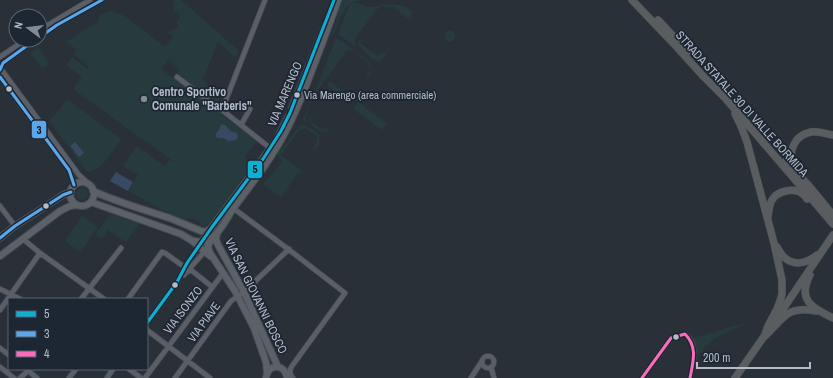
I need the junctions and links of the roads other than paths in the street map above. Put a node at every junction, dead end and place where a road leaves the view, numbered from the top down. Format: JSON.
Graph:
{"nodes":[{"id":1,"x":90,"y":0,"type":"edge"},
{"id":2,"x":102,"y":0,"type":"edge"},
{"id":3,"x":265,"y":0,"type":"edge"},
{"id":4,"x":334,"y":0,"type":"edge"},
{"id":5,"x":338,"y":0,"type":"edge"},
{"id":6,"x":632,"y":0,"type":"edge"},
{"id":7,"x":639,"y":0,"type":"edge"},
{"id":8,"x":48,"y":25,"type":"edge"},
{"id":9,"x":48,"y":31,"type":"edge"},
{"id":10,"x":14,"y":48,"type":"edge"},
{"id":11,"x":25,"y":48,"type":"edge"},
{"id":12,"x":0,"y":57,"type":"edge"},
{"id":13,"x":1,"y":66,"type":"edge"},
{"id":14,"x":703,"y":76,"type":"junction"},
{"id":15,"x":0,"y":77,"type":"edge"},
{"id":16,"x":177,"y":77,"type":"dead end"},
{"id":17,"x":24,"y":105,"type":"junction"},
{"id":18,"x":250,"y":109,"type":"dead end"},
{"id":19,"x":222,"y":110,"type":"junction"},
{"id":20,"x":241,"y":125,"type":"junction"},
{"id":21,"x":833,"y":136,"type":"edge"},
{"id":22,"x":270,"y":148,"type":"junction"},
{"id":23,"x":802,"y":179,"type":"junction"},
{"id":24,"x":74,"y":185,"type":"junction"},
{"id":25,"x":92,"y":188,"type":"junction"},
{"id":26,"x":70,"y":192,"type":"junction"},
{"id":27,"x":91,"y":202,"type":"junction"},
{"id":28,"x":77,"y":205,"type":"junction"},
{"id":29,"x":0,"y":206,"type":"edge"},
{"id":30,"x":234,"y":208,"type":"junction"},
{"id":31,"x":831,"y":219,"type":"edge"},
{"id":32,"x":768,"y":220,"type":"junction"},
{"id":33,"x":16,"y":226,"type":"junction"},
{"id":34,"x":212,"y":227,"type":"junction"},
{"id":35,"x":198,"y":230,"type":"junction"},
{"id":36,"x":833,"y":235,"type":"edge"},
{"id":37,"x":0,"y":238,"type":"edge"},
{"id":38,"x":23,"y":239,"type":"junction"},
{"id":39,"x":192,"y":240,"type":"junction"},
{"id":40,"x":207,"y":242,"type":"junction"},
{"id":41,"x":774,"y":242,"type":"junction"},
{"id":42,"x":121,"y":248,"type":"dead end"},
{"id":43,"x":824,"y":248,"type":"junction"},
{"id":44,"x":289,"y":249,"type":"junction"},
{"id":45,"x":40,"y":253,"type":"junction"},
{"id":46,"x":194,"y":253,"type":"junction"},
{"id":47,"x":0,"y":256,"type":"edge"},
{"id":48,"x":199,"y":257,"type":"junction"},
{"id":49,"x":188,"y":263,"type":"junction"},
{"id":50,"x":217,"y":264,"type":"junction"},
{"id":51,"x":186,"y":272,"type":"junction"},
{"id":52,"x":223,"y":273,"type":"junction"},
{"id":53,"x":177,"y":282,"type":"junction"},
{"id":54,"x":214,"y":285,"type":"junction"},
{"id":55,"x":89,"y":289,"type":"junction"},
{"id":56,"x":0,"y":290,"type":"edge"},
{"id":57,"x":244,"y":292,"type":"junction"},
{"id":58,"x":10,"y":294,"type":"junction"},
{"id":59,"x":238,"y":297,"type":"junction"},
{"id":60,"x":18,"y":298,"type":"edge"},
{"id":61,"x":82,"y":298,"type":"edge"},
{"id":62,"x":102,"y":298,"type":"edge"},
{"id":63,"x":129,"y":298,"type":"edge"},
{"id":64,"x":0,"y":310,"type":"edge"},
{"id":65,"x":818,"y":311,"type":"junction"},
{"id":66,"x":833,"y":318,"type":"edge"},
{"id":67,"x":148,"y":322,"type":"edge"},
{"id":68,"x":148,"y":331,"type":"edge"},
{"id":69,"x":764,"y":337,"type":"junction"},
{"id":70,"x":168,"y":346,"type":"junction"},
{"id":71,"x":0,"y":348,"type":"edge"},
{"id":72,"x":8,"y":354,"type":"edge"},
{"id":73,"x":482,"y":360,"type":"junction"},
{"id":74,"x":187,"y":361,"type":"junction"},
{"id":75,"x":0,"y":367,"type":"edge"},
{"id":76,"x":278,"y":367,"type":"junction"},
{"id":77,"x":489,"y":367,"type":"junction"},
{"id":78,"x":28,"y":370,"type":"edge"},
{"id":79,"x":75,"y":370,"type":"edge"},
{"id":80,"x":130,"y":370,"type":"edge"},
{"id":81,"x":476,"y":372,"type":"junction"},
{"id":82,"x":266,"y":376,"type":"edge"},
{"id":83,"x":290,"y":377,"type":"edge"},
{"id":84,"x":14,"y":378,"type":"edge"},
{"id":85,"x":20,"y":378,"type":"edge"},
{"id":86,"x":37,"y":378,"type":"edge"},
{"id":87,"x":69,"y":378,"type":"edge"},
{"id":88,"x":141,"y":378,"type":"edge"},
{"id":89,"x":145,"y":378,"type":"edge"},
{"id":90,"x":175,"y":378,"type":"edge"},
{"id":91,"x":210,"y":378,"type":"edge"},
{"id":92,"x":471,"y":378,"type":"edge"},
{"id":93,"x":494,"y":378,"type":"edge"},
{"id":94,"x":642,"y":378,"type":"edge"},
{"id":95,"x":690,"y":378,"type":"edge"},
{"id":96,"x":735,"y":378,"type":"edge"}],
"edges":[{"from":1,"to":8,"type":"street"},
{"from":2,"to":9,"type":"street"},
{"from":3,"to":19,"type":"street"},
{"from":4,"to":22,"type":"main road","name":"VIA MARENGO"},
{"from":5,"to":30,"type":"main road"},
{"from":6,"to":14,"type":"highway","name":"STRADA STATALE 30 DI VALLE BORMIDA"},
{"from":7,"to":23,"type":"highway","name":"STRADA STATALE 30 DI VALLE BORMIDA"},
{"from":10,"to":12,"type":"street"},
{"from":11,"to":13,"type":"street"},
{"from":13,"to":17,"type":"street"},
{"from":14,"to":31,"type":"highway","name":"STRADA STATALE 30 DI VALLE BORMIDA"},
{"from":14,"to":32,"type":"highway"},
{"from":15,"to":17,"type":"street"},
{"from":16,"to":19,"type":"street"},
{"from":17,"to":24,"type":"street"},
{"from":17,"to":25,"type":"street"},
{"from":18,"to":20,"type":"street"},
{"from":19,"to":20,"type":"street"},
{"from":20,"to":22,"type":"street"},
{"from":21,"to":23,"type":"highway"},
{"from":22,"to":34,"type":"main road","name":"VIA MARENGO"},
{"from":23,"to":31,"type":"highway","name":"STRADA STATALE 30 DI VALLE BORMIDA"},
{"from":24,"to":25,"type":"main road"},
{"from":24,"to":26,"type":"main road"},
{"from":25,"to":27,"type":"main road"},
{"from":25,"to":35,"type":"main road"},
{"from":26,"to":28,"type":"main road"},
{"from":26,"to":33,"type":"main road"},
{"from":27,"to":28,"type":"main road"},
{"from":27,"to":39,"type":"main road"},
{"from":28,"to":38,"type":"main road"},
{"from":29,"to":33,"type":"street"},
{"from":30,"to":40,"type":"main road"},
{"from":30,"to":44,"type":"street"},
{"from":31,"to":32,"type":"highway"},
{"from":32,"to":41,"type":"highway"},
{"from":33,"to":37,"type":"main road"},
{"from":34,"to":35,"type":"main road"},
{"from":34,"to":40,"type":"main road","name":"VIA MARENGO"},
{"from":35,"to":40,"type":"main road"},
{"from":36,"to":43,"type":"highway"},
{"from":38,"to":45,"type":"street"},
{"from":38,"to":47,"type":"main road"},
{"from":39,"to":40,"type":"main road"},
{"from":39,"to":46,"type":"street"},
{"from":40,"to":46,"type":"street"},
{"from":40,"to":48,"type":"street"},
{"from":40,"to":50,"type":"main road"},
{"from":40,"to":50,"type":"main road","name":"VIA SAN GIOVANNI BOSCO"},
{"from":40,"to":57,"type":"main road","name":"VIA SAN GIOVANNI BOSCO"},
{"from":41,"to":43,"type":"highway"},
{"from":41,"to":69,"type":"highway"},
{"from":42,"to":55,"type":"street"},
{"from":43,"to":65,"type":"highway"},
{"from":43,"to":69,"type":"highway"},
{"from":44,"to":57,"type":"street","name":"VIA PIAVE"},
{"from":44,"to":83,"type":"street"},
{"from":45,"to":55,"type":"street"},
{"from":45,"to":58,"type":"street"},
{"from":46,"to":49,"type":"street"},
{"from":48,"to":50,"type":"street"},
{"from":48,"to":51,"type":"street"},
{"from":49,"to":53,"type":"street"},
{"from":49,"to":63,"type":"street"},
{"from":50,"to":52,"type":"main road","name":"VIA SAN GIOVANNI BOSCO"},
{"from":51,"to":53,"type":"street"},
{"from":51,"to":54,"type":"street"},
{"from":52,"to":54,"type":"street","name":"VIA ISONZO"},
{"from":52,"to":59,"type":"main road","name":"VIA SAN GIOVANNI BOSCO"},
{"from":53,"to":67,"type":"street"},
{"from":54,"to":70,"type":"street","name":"VIA ISONZO"},
{"from":55,"to":61,"type":"street"},
{"from":55,"to":62,"type":"street"},
{"from":56,"to":58,"type":"street"},
{"from":57,"to":59,"type":"street","name":"VIA PIAVE"},
{"from":57,"to":76,"type":"main road","name":"VIA SAN GIOVANNI BOSCO"},
{"from":58,"to":60,"type":"street"},
{"from":58,"to":64,"type":"street"},
{"from":59,"to":74,"type":"street","name":"VIA PIAVE"},
{"from":59,"to":82,"type":"main road","name":"VIA SAN GIOVANNI BOSCO"},
{"from":65,"to":66,"type":"highway"},
{"from":65,"to":69,"type":"highway"},
{"from":68,"to":70,"type":"street"},
{"from":69,"to":96,"type":"highway"},
{"from":70,"to":74,"type":"street"},
{"from":70,"to":89,"type":"street","name":"VIA ISONZO"},
{"from":71,"to":72,"type":"street"},
{"from":73,"to":77,"type":"street"},
{"from":73,"to":77,"type":"street"},
{"from":73,"to":81,"type":"street"},
{"from":74,"to":90,"type":"street","name":"VIA PIAVE"},
{"from":74,"to":91,"type":"street"},
{"from":75,"to":84,"type":"street"},
{"from":76,"to":82,"type":"main road","name":"VIA SAN GIOVANNI BOSCO"},
{"from":76,"to":83,"type":"main road","name":"VIA SAN GIOVANNI BOSCO"},
{"from":77,"to":81,"type":"street"},
{"from":77,"to":93,"type":"street"},
{"from":78,"to":85,"type":"street"},
{"from":78,"to":86,"type":"street"},
{"from":79,"to":87,"type":"street"},
{"from":80,"to":88,"type":"street"},
{"from":81,"to":92,"type":"street"},
{"from":94,"to":95,"type":"street"}]}
